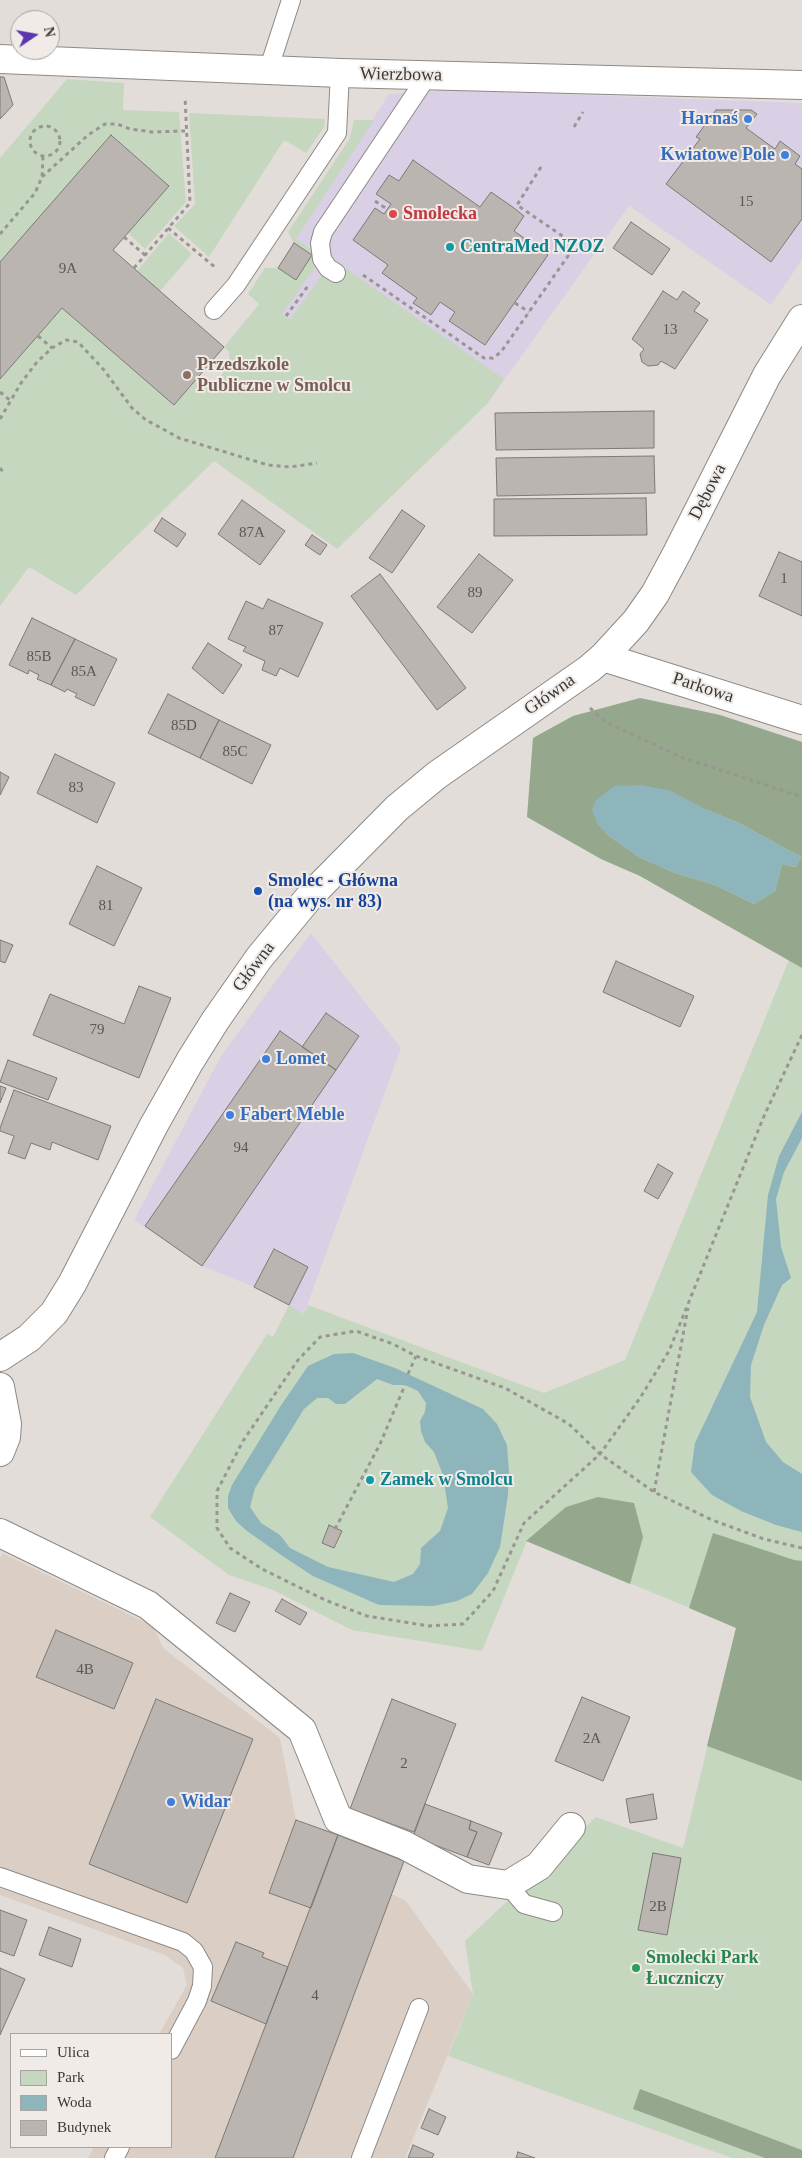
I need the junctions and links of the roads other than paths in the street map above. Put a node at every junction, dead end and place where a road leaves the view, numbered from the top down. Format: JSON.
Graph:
{"nodes":[{"id":1,"x":291,"y":0,"type":"edge"},
{"id":2,"x":0,"y":58,"type":"edge"},
{"id":3,"x":268,"y":71,"type":"junction"},
{"id":4,"x":340,"y":73,"type":"junction"},
{"id":5,"x":428,"y":75,"type":"junction"},
{"id":6,"x":802,"y":85,"type":"edge"},
{"id":7,"x":330,"y":268,"type":"road end"},
{"id":8,"x":214,"y":310,"type":"dead end"},
{"id":9,"x":802,"y":319,"type":"edge"},
{"id":10,"x":603,"y":657,"type":"junction"},
{"id":11,"x":802,"y":720,"type":"edge"},
{"id":12,"x":0,"y":1357,"type":"edge"},
{"id":13,"x":0,"y":1387,"type":"edge"},
{"id":14,"x":0,"y":1452,"type":"edge"},
{"id":15,"x":0,"y":1533,"type":"edge"},
{"id":16,"x":572,"y":1827,"type":"dead end"},
{"id":17,"x":0,"y":1878,"type":"edge"},
{"id":18,"x":508,"y":1885,"type":"junction"},
{"id":19,"x":553,"y":1912,"type":"dead end"},
{"id":20,"x":419,"y":2008,"type":"dead end"},
{"id":21,"x":172,"y":2048,"type":"edge"},
{"id":22,"x":361,"y":2158,"type":"edge"}],
"edges":[{"from":1,"to":3,"type":"lane"},
{"from":2,"to":3,"type":"street","name":"Wierzbowa"},
{"from":3,"to":4,"type":"street","name":"Wierzbowa"},
{"from":4,"to":5,"type":"street","name":"Wierzbowa"},
{"from":4,"to":8,"type":"lane"},
{"from":5,"to":6,"type":"street","name":"Wierzbowa"},
{"from":5,"to":7,"type":"lane"},
{"from":9,"to":10,"type":"street","name":"Dębowa"},
{"from":10,"to":11,"type":"street","name":"Parkowa"},
{"from":10,"to":12,"type":"street","name":"Główna"},
{"from":13,"to":14,"type":"street"},
{"from":15,"to":18,"type":"street"},
{"from":16,"to":18,"type":"street"},
{"from":17,"to":21,"type":"lane"},
{"from":18,"to":19,"type":"lane"},
{"from":20,"to":22,"type":"lane"}]}
